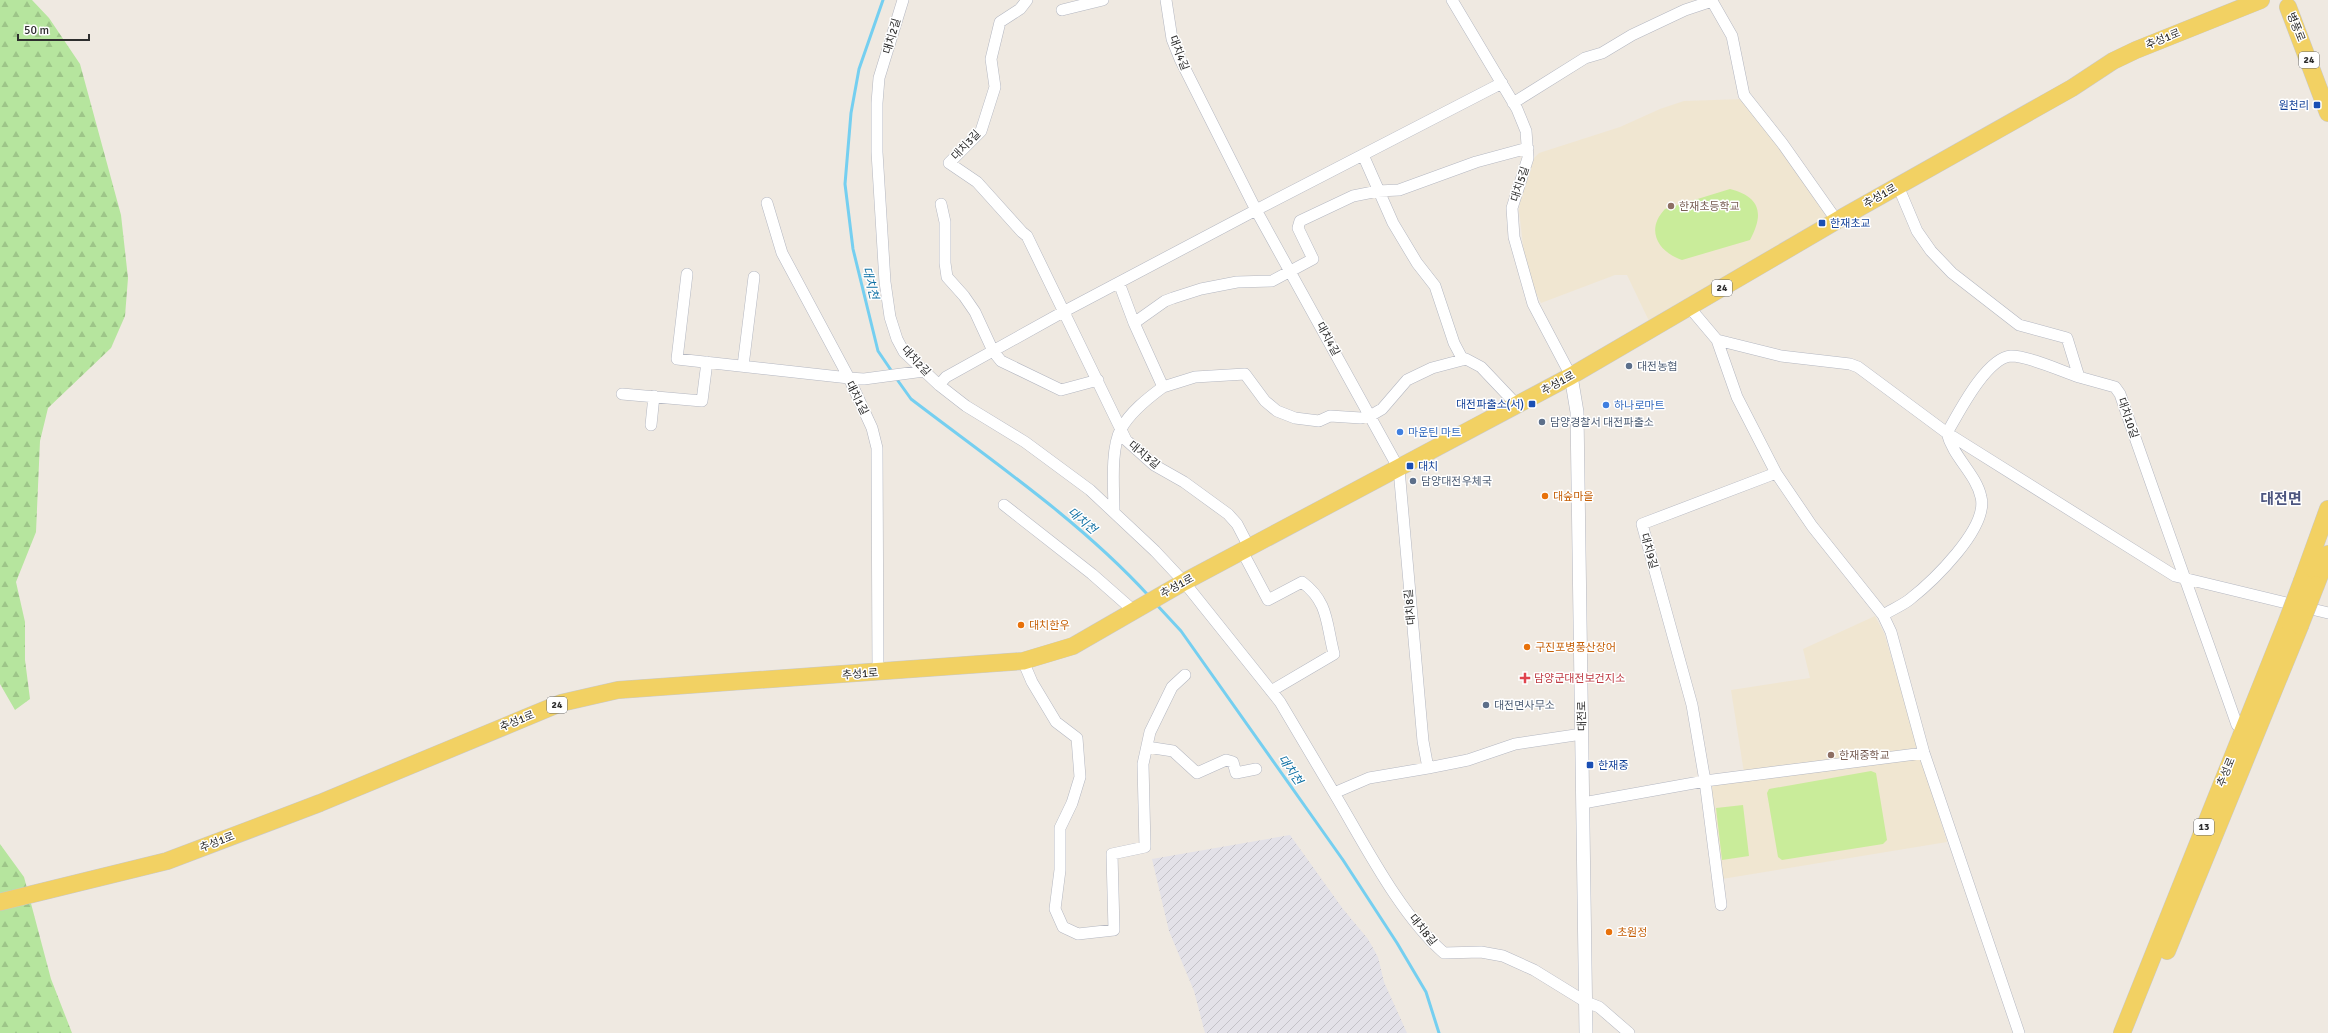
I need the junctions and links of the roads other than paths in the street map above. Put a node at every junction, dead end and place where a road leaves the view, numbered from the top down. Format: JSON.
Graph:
{"nodes":[{"id":1,"x":902,"y":0,"type":"edge"},
{"id":2,"x":1027,"y":0,"type":"edge"},
{"id":3,"x":1103,"y":0,"type":"edge"},
{"id":4,"x":1166,"y":0,"type":"edge"},
{"id":5,"x":1452,"y":0,"type":"edge"},
{"id":6,"x":2261,"y":0,"type":"edge"},
{"id":7,"x":2265,"y":0,"type":"edge"},
{"id":8,"x":2292,"y":4,"type":"edge"},
{"id":9,"x":1062,"y":10,"type":"dead end"},
{"id":10,"x":1502,"y":83,"type":"junction"},
{"id":11,"x":1513,"y":103,"type":"junction"},
{"id":12,"x":2328,"y":113,"type":"edge"},
{"id":13,"x":1528,"y":148,"type":"junction"},
{"id":14,"x":1363,"y":155,"type":"junction"},
{"id":15,"x":1898,"y":186,"type":"junction"},
{"id":16,"x":1378,"y":191,"type":"junction"},
{"id":17,"x":767,"y":203,"type":"dead end"},
{"id":18,"x":941,"y":204,"type":"dead end"},
{"id":19,"x":1256,"y":210,"type":"junction"},
{"id":20,"x":1837,"y":221,"type":"junction"},
{"id":21,"x":1291,"y":273,"type":"junction"},
{"id":22,"x":687,"y":274,"type":"dead end"},
{"id":23,"x":754,"y":277,"type":"dead end"},
{"id":24,"x":1119,"y":283,"type":"junction"},
{"id":25,"x":1690,"y":308,"type":"junction"},
{"id":26,"x":1064,"y":312,"type":"junction"},
{"id":27,"x":1134,"y":323,"type":"junction"},
{"id":28,"x":1717,"y":340,"type":"junction"},
{"id":29,"x":993,"y":351,"type":"junction"},
{"id":30,"x":1463,"y":360,"type":"junction"},
{"id":31,"x":707,"y":362,"type":"junction"},
{"id":32,"x":743,"y":366,"type":"junction"},
{"id":33,"x":924,"y":371,"type":"junction"},
{"id":34,"x":1571,"y":376,"type":"junction"},
{"id":35,"x":2079,"y":377,"type":"junction"},
{"id":36,"x":849,"y":378,"type":"junction"},
{"id":37,"x":1098,"y":380,"type":"junction"},
{"id":38,"x":939,"y":385,"type":"junction"},
{"id":39,"x":1163,"y":387,"type":"junction"},
{"id":40,"x":622,"y":394,"type":"dead end"},
{"id":41,"x":654,"y":396,"type":"junction"},
{"id":42,"x":1517,"y":405,"type":"junction"},
{"id":43,"x":1370,"y":416,"type":"junction"},
{"id":44,"x":651,"y":425,"type":"dead end"},
{"id":45,"x":1121,"y":429,"type":"junction"},
{"id":46,"x":1947,"y":433,"type":"junction"},
{"id":47,"x":1399,"y":469,"type":"junction"},
{"id":48,"x":1776,"y":473,"type":"junction"},
{"id":49,"x":1004,"y":505,"type":"dead end"},
{"id":50,"x":2328,"y":509,"type":"edge"},
{"id":51,"x":1114,"y":512,"type":"junction"},
{"id":52,"x":1246,"y":549,"type":"junction"},
{"id":53,"x":2328,"y":554,"type":"edge"},
{"id":54,"x":2187,"y":579,"type":"junction"},
{"id":55,"x":1184,"y":582,"type":"junction"},
{"id":56,"x":2309,"y":583,"type":"junction"},
{"id":57,"x":1134,"y":611,"type":"junction"},
{"id":58,"x":2328,"y":613,"type":"edge"},
{"id":59,"x":1882,"y":615,"type":"junction"},
{"id":60,"x":2293,"y":624,"type":"junction"},
{"id":61,"x":1023,"y":661,"type":"junction"},
{"id":62,"x":878,"y":673,"type":"junction"},
{"id":63,"x":1185,"y":675,"type":"dead end"},
{"id":64,"x":1271,"y":691,"type":"junction"},
{"id":65,"x":2237,"y":725,"type":"dead end"},
{"id":66,"x":1582,"y":734,"type":"junction"},
{"id":67,"x":1146,"y":747,"type":"junction"},
{"id":68,"x":1924,"y":753,"type":"junction"},
{"id":69,"x":1428,"y":768,"type":"junction"},
{"id":70,"x":1256,"y":769,"type":"dead end"},
{"id":71,"x":1705,"y":781,"type":"junction"},
{"id":72,"x":1334,"y":793,"type":"junction"},
{"id":73,"x":1583,"y":803,"type":"junction"},
{"id":74,"x":0,"y":902,"type":"edge"},
{"id":75,"x":1721,"y":905,"type":"dead end"},
{"id":76,"x":1586,"y":1002,"type":"junction"},
{"id":77,"x":1586,"y":1033,"type":"edge"},
{"id":78,"x":1629,"y":1033,"type":"edge"},
{"id":79,"x":2019,"y":1033,"type":"edge"},
{"id":80,"x":2122,"y":1033,"type":"edge"},
{"id":81,"x":2134,"y":1033,"type":"edge"}],
"edges":[{"from":1,"to":33,"type":"street","name":"대치2길"},
{"from":2,"to":26,"type":"street","name":"대치3길"},
{"from":3,"to":9,"type":"street"},
{"from":4,"to":19,"type":"street","name":"대치4길"},
{"from":5,"to":10,"type":"street","name":"대치5길"},
{"from":6,"to":15,"type":"main road","name":"추성1로","number":"24"},
{"from":7,"to":8,"type":"main road"},
{"from":8,"to":12,"type":"main road","name":"병풍로","number":"24"},
{"from":10,"to":11,"type":"street","name":"대치5길"},
{"from":10,"to":14,"type":"street"},
{"from":11,"to":13,"type":"street","name":"대치5길"},
{"from":11,"to":20,"type":"street"},
{"from":13,"to":16,"type":"street"},
{"from":13,"to":34,"type":"street","name":"대치5길"},
{"from":14,"to":16,"type":"street"},
{"from":14,"to":19,"type":"street"},
{"from":15,"to":20,"type":"main road","name":"추성1로","number":"24"},
{"from":15,"to":35,"type":"street"},
{"from":16,"to":21,"type":"street"},
{"from":16,"to":30,"type":"street"},
{"from":17,"to":36,"type":"street"},
{"from":18,"to":29,"type":"street"},
{"from":19,"to":21,"type":"street","name":"대치4길"},
{"from":19,"to":24,"type":"street"},
{"from":20,"to":25,"type":"main road","name":"추성1로","number":"24"},
{"from":21,"to":27,"type":"street"},
{"from":21,"to":43,"type":"street","name":"대치4길"},
{"from":22,"to":31,"type":"street","name":"대치1길"},
{"from":23,"to":32,"type":"street"},
{"from":24,"to":26,"type":"street"},
{"from":24,"to":27,"type":"street"},
{"from":25,"to":28,"type":"street"},
{"from":25,"to":34,"type":"main road","name":"추성1로","number":"24"},
{"from":26,"to":29,"type":"street"},
{"from":26,"to":37,"type":"street","name":"대치3길"},
{"from":27,"to":39,"type":"street"},
{"from":28,"to":46,"type":"street"},
{"from":28,"to":48,"type":"street"},
{"from":29,"to":37,"type":"street"},
{"from":29,"to":38,"type":"street"},
{"from":30,"to":42,"type":"street"},
{"from":30,"to":43,"type":"street"},
{"from":31,"to":32,"type":"street","name":"대치1길"},
{"from":31,"to":41,"type":"street"},
{"from":32,"to":36,"type":"street","name":"대치1길"},
{"from":33,"to":36,"type":"street"},
{"from":33,"to":38,"type":"street","name":"대치2길"},
{"from":34,"to":42,"type":"main road","name":"추성1로","number":"24"},
{"from":34,"to":66,"type":"street","name":"대전로"},
{"from":35,"to":46,"type":"street","name":"대치10길"},
{"from":35,"to":54,"type":"street","name":"대치10길"},
{"from":36,"to":62,"type":"street","name":"대치1길"},
{"from":37,"to":45,"type":"street","name":"대치3길"},
{"from":38,"to":51,"type":"street","name":"대치2길"},
{"from":39,"to":43,"type":"street"},
{"from":39,"to":45,"type":"street"},
{"from":40,"to":41,"type":"street"},
{"from":41,"to":44,"type":"street"},
{"from":42,"to":47,"type":"main road","name":"추성1로","number":"24"},
{"from":43,"to":47,"type":"street","name":"대치4길"},
{"from":45,"to":51,"type":"street"},
{"from":45,"to":52,"type":"street","name":"대치3길"},
{"from":46,"to":54,"type":"street"},
{"from":46,"to":59,"type":"street"},
{"from":47,"to":52,"type":"main road","name":"추성1로","number":"24"},
{"from":47,"to":69,"type":"street","name":"대치8길"},
{"from":48,"to":59,"type":"street"},
{"from":48,"to":71,"type":"street","name":"대치9길"},
{"from":49,"to":57,"type":"street"},
{"from":50,"to":56,"type":"main road","name":"추성로","number":"13"},
{"from":51,"to":55,"type":"street","name":"대치2길"},
{"from":52,"to":55,"type":"main road","name":"추성1로","number":"24"},
{"from":52,"to":64,"type":"street","name":"대치3길"},
{"from":53,"to":56,"type":"main road","name":"추성로","number":"13"},
{"from":54,"to":58,"type":"street"},
{"from":54,"to":65,"type":"street","name":"대치10길"},
{"from":55,"to":57,"type":"main road","name":"추성1로","number":"24"},
{"from":55,"to":64,"type":"street","name":"대치8길"},
{"from":56,"to":60,"type":"main road","name":"추성로","number":"13","bridge":true},
{"from":57,"to":61,"type":"main road","name":"추성1로","number":"24"},
{"from":59,"to":68,"type":"street"},
{"from":60,"to":80,"type":"main road","name":"추성로","number":"13"},
{"from":60,"to":81,"type":"main road","name":"추성로","number":"13"},
{"from":61,"to":62,"type":"main road","name":"추성1로","number":"24"},
{"from":61,"to":67,"type":"street"},
{"from":62,"to":74,"type":"main road","name":"추성1로","number":"24"},
{"from":63,"to":67,"type":"street"},
{"from":64,"to":72,"type":"street","name":"대치8길"},
{"from":66,"to":69,"type":"street"},
{"from":66,"to":73,"type":"street","name":"대전로"},
{"from":67,"to":70,"type":"street"},
{"from":68,"to":71,"type":"street"},
{"from":68,"to":79,"type":"street"},
{"from":69,"to":72,"type":"street"},
{"from":71,"to":73,"type":"street"},
{"from":71,"to":75,"type":"street"},
{"from":72,"to":76,"type":"street","name":"대치8길"},
{"from":73,"to":76,"type":"street","name":"대전로"},
{"from":76,"to":77,"type":"street","name":"대전로"},
{"from":76,"to":78,"type":"street","name":"대치8길"}]}
